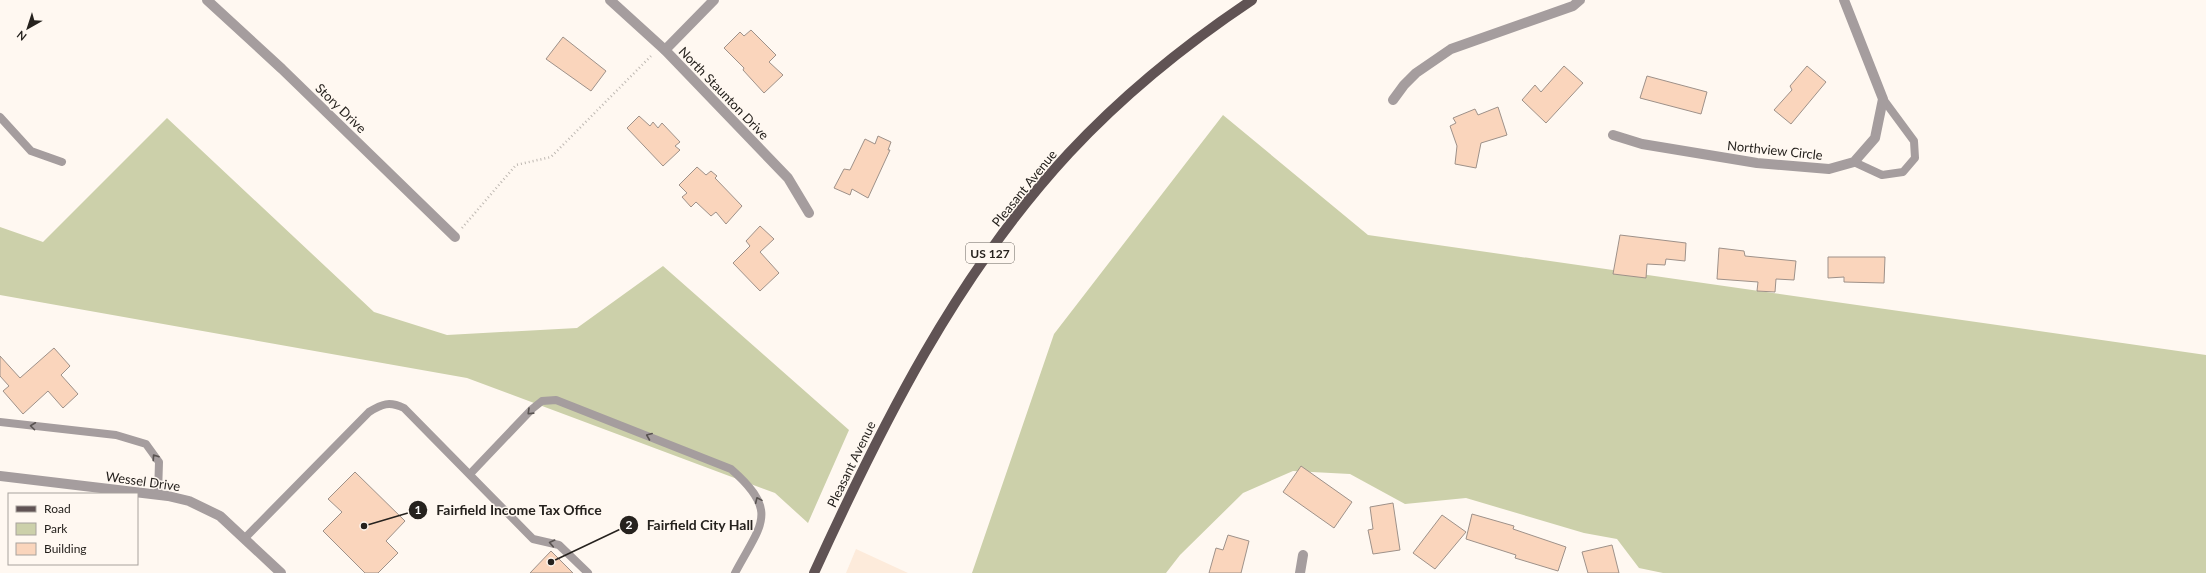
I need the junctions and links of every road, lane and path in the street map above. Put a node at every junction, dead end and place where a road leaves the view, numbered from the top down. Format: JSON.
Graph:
{"nodes":[{"id":1,"x":207,"y":0,"type":"edge"},
{"id":2,"x":610,"y":0,"type":"edge"},
{"id":3,"x":714,"y":0,"type":"edge"},
{"id":4,"x":1252,"y":0,"type":"edge"},
{"id":5,"x":1580,"y":0,"type":"edge"},
{"id":6,"x":1844,"y":0,"type":"edge"},
{"id":7,"x":665,"y":50,"type":"junction"},
{"id":8,"x":1884,"y":99,"type":"junction"},
{"id":9,"x":1393,"y":100,"type":"dead end"},
{"id":10,"x":0,"y":117,"type":"edge"},
{"id":11,"x":1614,"y":135,"type":"dead end"},
{"id":12,"x":62,"y":162,"type":"dead end"},
{"id":13,"x":1854,"y":162,"type":"junction"},
{"id":14,"x":808,"y":213,"type":"dead end"},
{"id":15,"x":455,"y":237,"type":"joint"},
{"id":16,"x":0,"y":422,"type":"edge"},
{"id":17,"x":470,"y":474,"type":"junction"},
{"id":18,"x":0,"y":476,"type":"edge"},
{"id":19,"x":158,"y":494,"type":"junction"},
{"id":20,"x":245,"y":538,"type":"junction"},
{"id":21,"x":1303,"y":555,"type":"dead end"},
{"id":22,"x":281,"y":573,"type":"edge"},
{"id":23,"x":588,"y":573,"type":"edge"},
{"id":24,"x":735,"y":573,"type":"edge"},
{"id":25,"x":814,"y":573,"type":"edge"},
{"id":26,"x":1300,"y":573,"type":"edge"}],
"edges":[{"from":1,"to":15,"type":"street","name":"Story Drive"},
{"from":2,"to":7,"type":"street","name":"North Staunton Drive"},
{"from":3,"to":7,"type":"street"},
{"from":4,"to":25,"type":"main road","name":"Pleasant Avenue","number":"US 127"},
{"from":5,"to":9,"type":"street"},
{"from":6,"to":8,"type":"street"},
{"from":7,"to":14,"type":"street","name":"North Staunton Drive"},
{"from":7,"to":15,"type":"path"},
{"from":8,"to":13,"type":"street"},
{"from":8,"to":13,"type":"lane"},
{"from":10,"to":12,"type":"lane"},
{"from":11,"to":13,"type":"street","name":"Northview Circle"},
{"from":19,"to":16,"type":"lane","one_way":true},
{"from":17,"to":20,"type":"lane"},
{"from":23,"to":17,"type":"lane","one_way":true},
{"from":24,"to":17,"type":"lane","one_way":true},
{"from":18,"to":19,"type":"street","name":"Wessel Drive"},
{"from":19,"to":20,"type":"street","name":"Wessel Drive"},
{"from":20,"to":22,"type":"street","name":"Wessel Drive"},
{"from":21,"to":26,"type":"street"}]}
